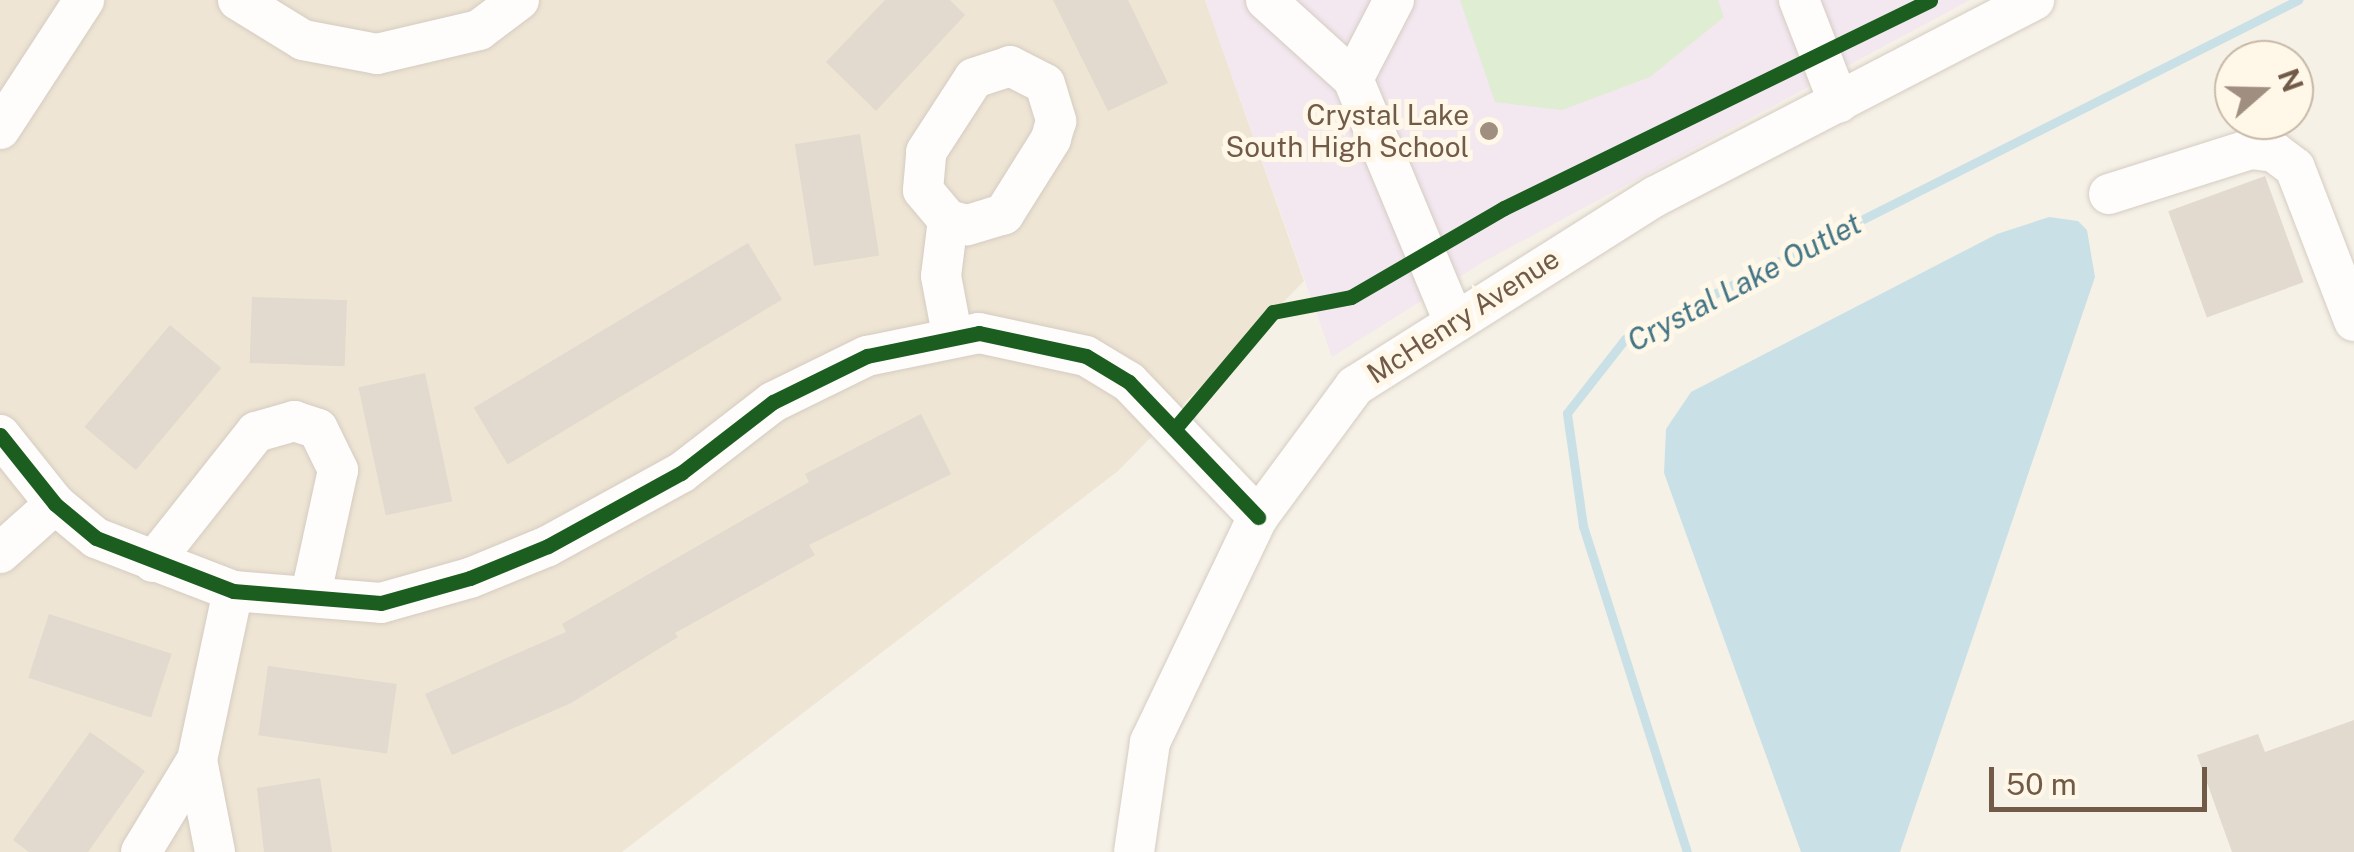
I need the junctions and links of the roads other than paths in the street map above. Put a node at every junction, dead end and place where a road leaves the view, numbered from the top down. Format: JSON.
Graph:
{"nodes":[{"id":1,"x":84,"y":0,"type":"edge"},
{"id":2,"x":238,"y":0,"type":"edge"},
{"id":3,"x":519,"y":0,"type":"edge"},
{"id":4,"x":1266,"y":0,"type":"edge"},
{"id":5,"x":1394,"y":0,"type":"edge"},
{"id":6,"x":1799,"y":0,"type":"edge"},
{"id":7,"x":2034,"y":0,"type":"edge"},
{"id":8,"x":1353,"y":79,"type":"junction"},
{"id":9,"x":1839,"y":103,"type":"junction"},
{"id":10,"x":0,"y":129,"type":"edge"},
{"id":11,"x":2109,"y":194,"type":"dead end"},
{"id":12,"x":948,"y":220,"type":"dead end"},
{"id":13,"x":1453,"y":319,"type":"junction"},
{"id":14,"x":2354,"y":320,"type":"edge"},
{"id":15,"x":952,"y":334,"type":"junction"},
{"id":16,"x":0,"y":435,"type":"edge"},
{"id":17,"x":54,"y":504,"type":"junction"},
{"id":18,"x":1258,"y":517,"type":"junction"},
{"id":19,"x":0,"y":554,"type":"edge"},
{"id":20,"x":154,"y":562,"type":"junction"},
{"id":21,"x":233,"y":591,"type":"junction"},
{"id":22,"x":311,"y":594,"type":"junction"},
{"id":23,"x":197,"y":760,"type":"junction"},
{"id":24,"x":141,"y":852,"type":"edge"},
{"id":25,"x":215,"y":852,"type":"edge"},
{"id":26,"x":1134,"y":852,"type":"edge"}],
"edges":[{"from":1,"to":10,"type":"street"},
{"from":2,"to":3,"type":"street"},
{"from":4,"to":8,"type":"street"},
{"from":5,"to":8,"type":"street"},
{"from":6,"to":9,"type":"street"},
{"from":7,"to":9,"type":"street","name":"McHenry Avenue"},
{"from":8,"to":13,"type":"street"},
{"from":9,"to":13,"type":"street","name":"McHenry Avenue"},
{"from":11,"to":14,"type":"street"},
{"from":12,"to":15,"type":"street"},
{"from":13,"to":18,"type":"street","name":"McHenry Avenue"},
{"from":15,"to":18,"type":"street"},
{"from":15,"to":22,"type":"street"},
{"from":16,"to":17,"type":"street"},
{"from":17,"to":19,"type":"street"},
{"from":17,"to":20,"type":"street"},
{"from":18,"to":26,"type":"street","name":"McHenry Avenue"},
{"from":20,"to":21,"type":"street"},
{"from":20,"to":22,"type":"street"},
{"from":21,"to":22,"type":"street"},
{"from":21,"to":23,"type":"street"},
{"from":23,"to":24,"type":"street"},
{"from":23,"to":25,"type":"street"}]}
